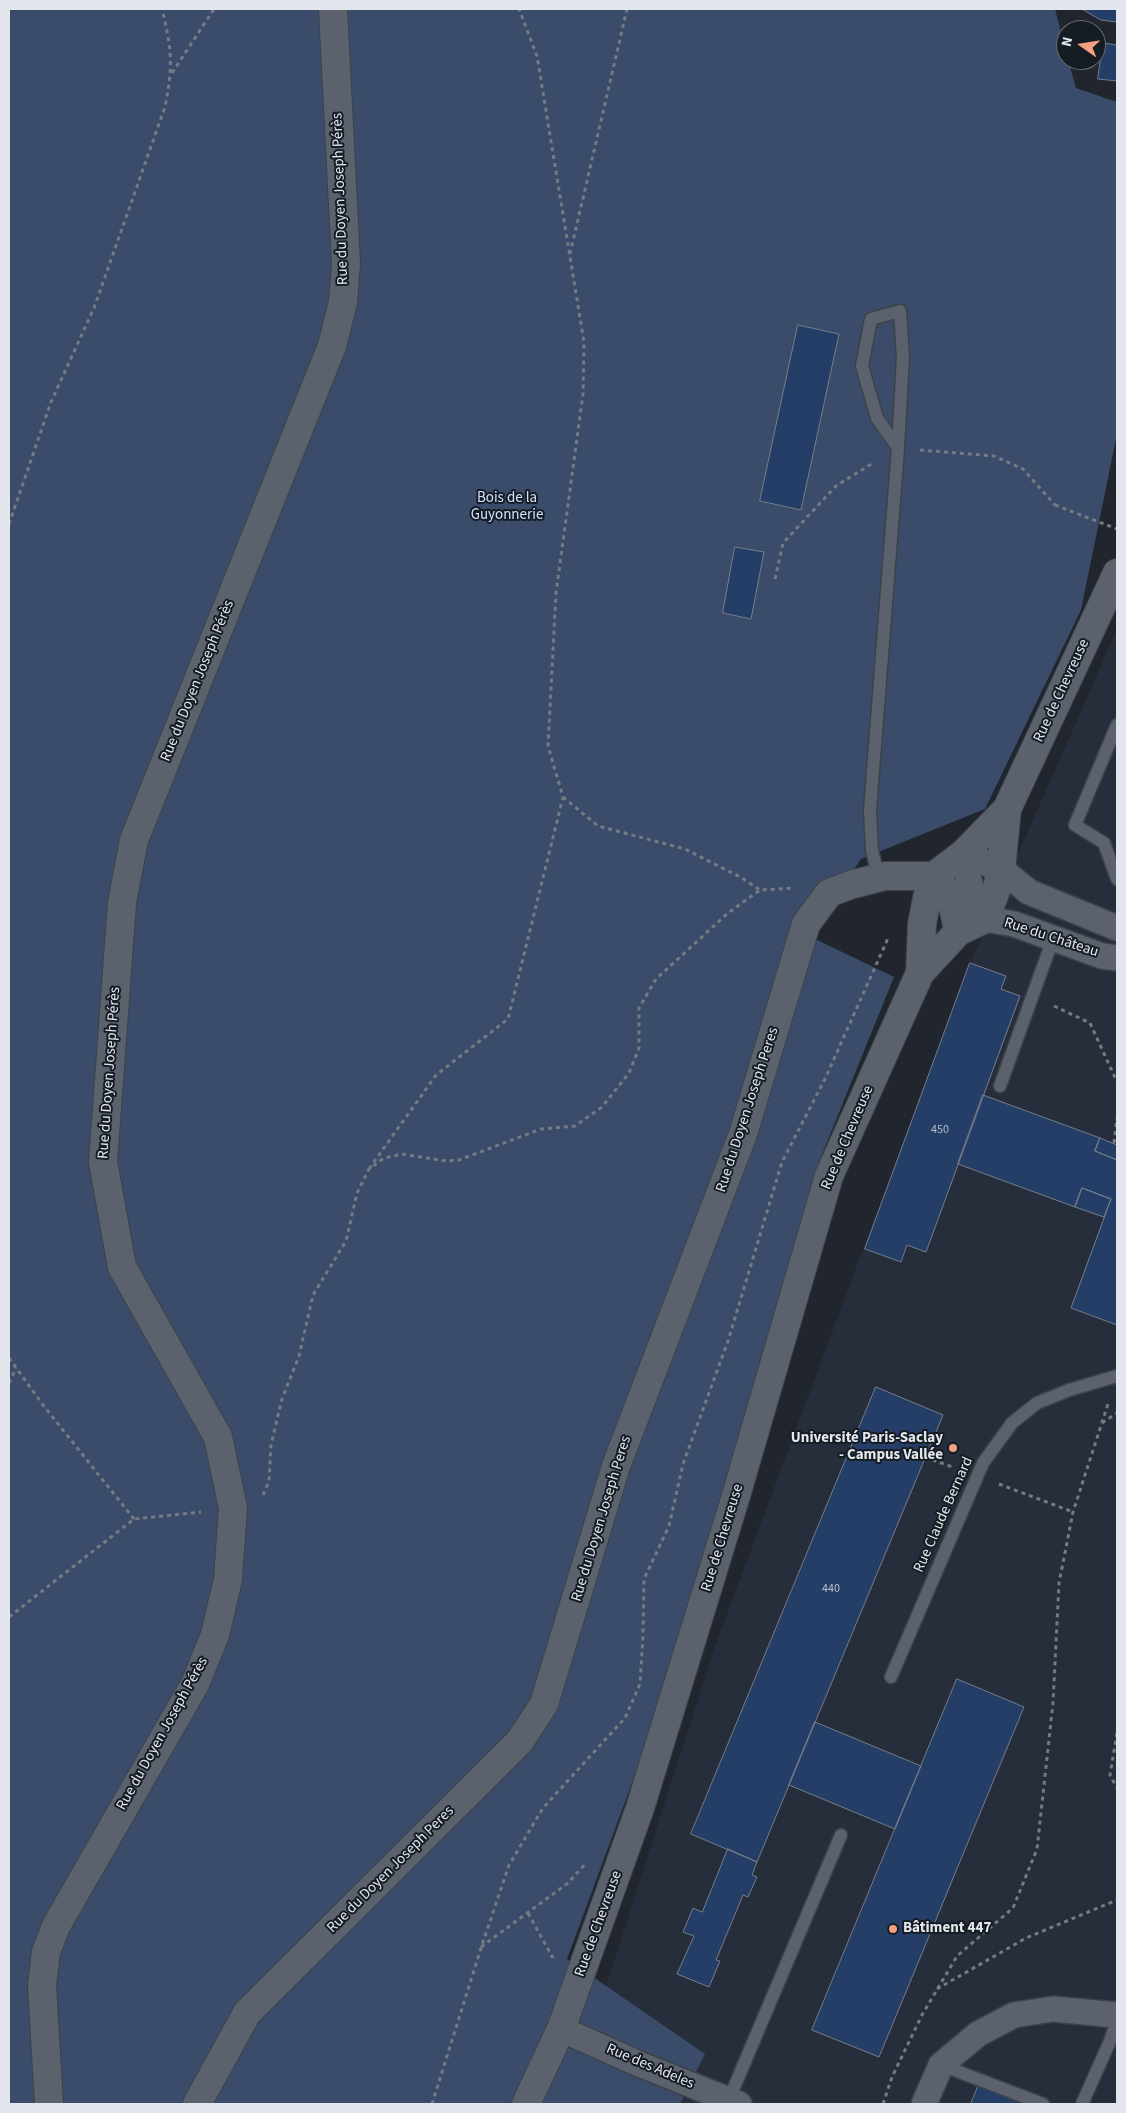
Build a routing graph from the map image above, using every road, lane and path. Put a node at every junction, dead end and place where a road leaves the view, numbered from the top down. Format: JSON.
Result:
{"nodes":[{"id":1,"x":162,"y":9,"type":"edge"},
{"id":2,"x":214,"y":9,"type":"edge"},
{"id":3,"x":333,"y":9,"type":"edge"},
{"id":4,"x":519,"y":9,"type":"edge"},
{"id":5,"x":628,"y":9,"type":"edge"},
{"id":6,"x":172,"y":74,"type":"junction"},
{"id":7,"x":570,"y":257,"type":"junction"},
{"id":8,"x":898,"y":448,"type":"junction"},
{"id":9,"x":1055,"y":505,"type":"dead end"},
{"id":10,"x":9,"y":524,"type":"edge"},
{"id":11,"x":1117,"y":529,"type":"edge"},
{"id":12,"x":1117,"y":573,"type":"edge"},
{"id":13,"x":1117,"y":725,"type":"edge"},
{"id":14,"x":563,"y":797,"type":"junction"},
{"id":15,"x":1007,"y":809,"type":"junction"},
{"id":16,"x":963,"y":854,"type":"junction"},
{"id":17,"x":1001,"y":868,"type":"junction"},
{"id":18,"x":934,"y":876,"type":"junction"},
{"id":19,"x":882,"y":877,"type":"junction"},
{"id":20,"x":1117,"y":879,"type":"edge"},
{"id":21,"x":800,"y":887,"type":"dead end"},
{"id":22,"x":760,"y":890,"type":"junction"},
{"id":23,"x":906,"y":898,"type":"junction"},
{"id":24,"x":985,"y":919,"type":"junction"},
{"id":25,"x":922,"y":924,"type":"junction"},
{"id":26,"x":1117,"y":928,"type":"edge"},
{"id":27,"x":958,"y":932,"type":"junction"},
{"id":28,"x":1052,"y":939,"type":"junction"},
{"id":29,"x":1117,"y":958,"type":"edge"},
{"id":30,"x":920,"y":974,"type":"junction"},
{"id":31,"x":1033,"y":996,"type":"junction"},
{"id":32,"x":1117,"y":1082,"type":"edge"},
{"id":33,"x":1000,"y":1086,"type":"dead end"},
{"id":34,"x":1117,"y":1118,"type":"edge"},
{"id":35,"x":1114,"y":1143,"type":"dead end"},
{"id":36,"x":369,"y":1168,"type":"junction"},
{"id":37,"x":9,"y":1358,"type":"edge"},
{"id":38,"x":16,"y":1368,"type":"junction"},
{"id":39,"x":1117,"y":1376,"type":"edge"},
{"id":40,"x":9,"y":1383,"type":"edge"},
{"id":41,"x":1117,"y":1413,"type":"edge"},
{"id":42,"x":1101,"y":1424,"type":"junction"},
{"id":43,"x":1006,"y":1486,"type":"dead end"},
{"id":44,"x":262,"y":1498,"type":"dead end"},
{"id":45,"x":206,"y":1511,"type":"dead end"},
{"id":46,"x":1073,"y":1512,"type":"junction"},
{"id":47,"x":134,"y":1519,"type":"junction"},
{"id":48,"x":9,"y":1617,"type":"edge"},
{"id":49,"x":891,"y":1677,"type":"dead end"},
{"id":50,"x":1117,"y":1733,"type":"edge"},
{"id":51,"x":1117,"y":1788,"type":"edge"},
{"id":52,"x":841,"y":1835,"type":"dead end"},
{"id":53,"x":592,"y":1856,"type":"dead end"},
{"id":54,"x":1117,"y":1900,"type":"edge"},
{"id":55,"x":528,"y":1912,"type":"junction"},
{"id":56,"x":481,"y":1948,"type":"junction"},
{"id":57,"x":936,"y":1990,"type":"junction"},
{"id":58,"x":573,"y":1996,"type":"junction"},
{"id":59,"x":1117,"y":2015,"type":"edge"},
{"id":60,"x":1117,"y":2021,"type":"edge"},
{"id":61,"x":561,"y":2029,"type":"junction"},
{"id":62,"x":942,"y":2065,"type":"junction"},
{"id":63,"x":732,"y":2103,"type":"edge"},
{"id":64,"x":49,"y":2104,"type":"edge"},
{"id":65,"x":197,"y":2104,"type":"edge"},
{"id":66,"x":432,"y":2104,"type":"edge"},
{"id":67,"x":526,"y":2104,"type":"edge"},
{"id":68,"x":883,"y":2104,"type":"edge"},
{"id":69,"x":924,"y":2104,"type":"edge"},
{"id":70,"x":1043,"y":2104,"type":"edge"},
{"id":71,"x":1082,"y":2104,"type":"edge"}],
"edges":[{"from":1,"to":6,"type":"path"},
{"from":2,"to":6,"type":"path"},
{"from":3,"to":64,"type":"street","name":"Rue du Doyen Joseph Pérès"},
{"from":4,"to":7,"type":"path"},
{"from":5,"to":7,"type":"path"},
{"from":6,"to":10,"type":"path"},
{"from":7,"to":14,"type":"path"},
{"from":8,"to":8,"type":"lane"},
{"from":8,"to":19,"type":"lane"},
{"from":9,"to":11,"type":"path"},
{"from":12,"to":15,"type":"street","name":"Rue de Chevreuse"},
{"from":13,"to":20,"type":"lane"},
{"from":14,"to":22,"type":"path"},
{"from":14,"to":36,"type":"path"},
{"from":15,"to":16,"type":"street"},
{"from":15,"to":17,"type":"street"},
{"from":16,"to":17,"type":"street","name":"Rue du Château"},
{"from":16,"to":18,"type":"street"},
{"from":16,"to":24,"type":"street"},
{"from":17,"to":24,"type":"street"},
{"from":17,"to":26,"type":"street","name":"Rue du Château"},
{"from":18,"to":19,"type":"street","name":"Rue du Doyen Joseph Peres"},
{"from":18,"to":25,"type":"street"},
{"from":18,"to":27,"type":"street"},
{"from":19,"to":23,"type":"street"},
{"from":19,"to":65,"type":"street","name":"Rue du Doyen Joseph Peres"},
{"from":21,"to":22,"type":"path"},
{"from":22,"to":36,"type":"path"},
{"from":23,"to":25,"type":"street"},
{"from":23,"to":56,"type":"path"},
{"from":24,"to":27,"type":"street"},
{"from":24,"to":28,"type":"street","name":"Rue du Château"},
{"from":25,"to":27,"type":"street"},
{"from":25,"to":30,"type":"street"},
{"from":27,"to":30,"type":"street"},
{"from":28,"to":29,"type":"street","name":"Rue du Château"},
{"from":28,"to":31,"type":"lane"},
{"from":30,"to":58,"type":"street","name":"Rue de Chevreuse"},
{"from":31,"to":32,"type":"path"},
{"from":31,"to":33,"type":"lane"},
{"from":34,"to":35,"type":"path"},
{"from":36,"to":44,"type":"path"},
{"from":37,"to":38,"type":"path"},
{"from":38,"to":40,"type":"path"},
{"from":38,"to":47,"type":"path"},
{"from":39,"to":42,"type":"path"},
{"from":39,"to":49,"type":"lane","name":"Rue Claude Bernard"},
{"from":41,"to":42,"type":"path"},
{"from":42,"to":46,"type":"path"},
{"from":43,"to":46,"type":"path"},
{"from":45,"to":47,"type":"path"},
{"from":46,"to":57,"type":"path"},
{"from":47,"to":48,"type":"path"},
{"from":50,"to":51,"type":"path"},
{"from":52,"to":63,"type":"lane"},
{"from":53,"to":55,"type":"path"},
{"from":54,"to":57,"type":"path"},
{"from":55,"to":56,"type":"path"},
{"from":55,"to":58,"type":"path"},
{"from":56,"to":66,"type":"path"},
{"from":57,"to":68,"type":"path"},
{"from":58,"to":61,"type":"street","name":"Rue de Chevreuse"},
{"from":59,"to":62,"type":"street"},
{"from":60,"to":71,"type":"lane"},
{"from":61,"to":63,"type":"street","name":"Rue des Adeles"},
{"from":61,"to":67,"type":"street","name":"Rue de Chevreuse"},
{"from":62,"to":69,"type":"street"},
{"from":62,"to":70,"type":"lane"}]}
